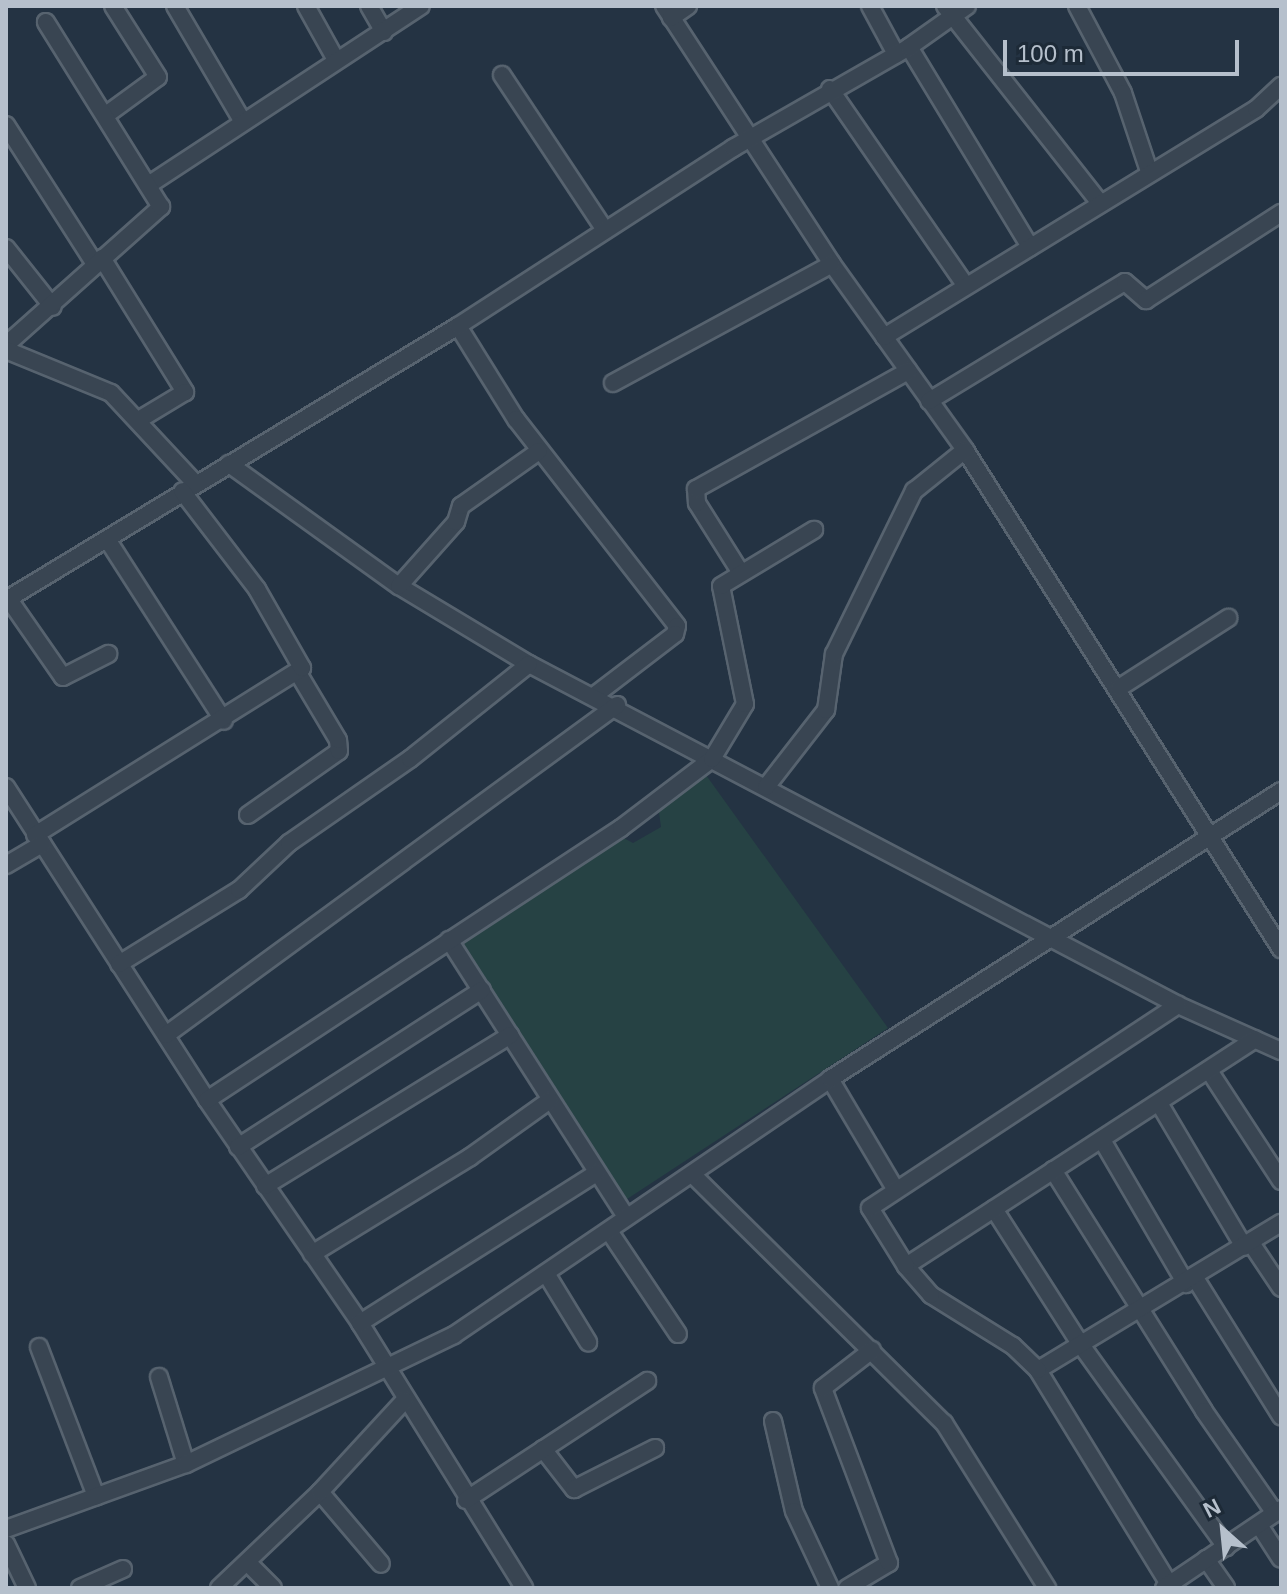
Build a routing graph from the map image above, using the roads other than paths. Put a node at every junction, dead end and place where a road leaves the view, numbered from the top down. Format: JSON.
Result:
{"nodes":[{"id":1,"x":113,"y":6,"type":"edge"},
{"id":2,"x":175,"y":6,"type":"edge"},
{"id":3,"x":306,"y":6,"type":"edge"},
{"id":4,"x":369,"y":6,"type":"edge"},
{"id":5,"x":421,"y":6,"type":"edge"},
{"id":6,"x":688,"y":6,"type":"edge"},
{"id":7,"x":870,"y":6,"type":"edge"},
{"id":8,"x":967,"y":6,"type":"edge"},
{"id":9,"x":1077,"y":6,"type":"edge"},
{"id":10,"x":667,"y":12,"type":"edge"},
{"id":11,"x":949,"y":12,"type":"edge"},
{"id":12,"x":46,"y":22,"type":"dead end"},
{"id":13,"x":384,"y":32,"type":"junction"},
{"id":14,"x":902,"y":51,"type":"junction"},
{"id":15,"x":336,"y":60,"type":"junction"},
{"id":16,"x":502,"y":75,"type":"dead end"},
{"id":17,"x":1281,"y":86,"type":"edge"},
{"id":18,"x":830,"y":89,"type":"junction"},
{"id":19,"x":106,"y":115,"type":"junction"},
{"id":20,"x":243,"y":122,"type":"junction"},
{"id":21,"x":6,"y":125,"type":"edge"},
{"id":22,"x":750,"y":137,"type":"junction"},
{"id":23,"x":1149,"y":171,"type":"junction"},
{"id":24,"x":150,"y":184,"type":"junction"},
{"id":25,"x":1099,"y":202,"type":"junction"},
{"id":26,"x":1281,"y":213,"type":"edge"},
{"id":27,"x":605,"y":230,"type":"junction"},
{"id":28,"x":1030,"y":247,"type":"junction"},
{"id":29,"x":6,"y":248,"type":"edge"},
{"id":30,"x":99,"y":261,"type":"junction"},
{"id":31,"x":832,"y":264,"type":"junction"},
{"id":32,"x":965,"y":285,"type":"junction"},
{"id":33,"x":53,"y":307,"type":"junction"},
{"id":34,"x":458,"y":326,"type":"junction"},
{"id":35,"x":884,"y":337,"type":"junction"},
{"id":36,"x":6,"y":347,"type":"edge"},
{"id":37,"x":908,"y":371,"type":"junction"},
{"id":38,"x":613,"y":383,"type":"dead end"},
{"id":39,"x":929,"y":401,"type":"junction"},
{"id":40,"x":140,"y":419,"type":"junction"},
{"id":41,"x":965,"y":450,"type":"junction"},
{"id":42,"x":539,"y":451,"type":"junction"},
{"id":43,"x":229,"y":464,"type":"junction"},
{"id":44,"x":189,"y":487,"type":"junction"},
{"id":45,"x":814,"y":530,"type":"dead end"},
{"id":46,"x":107,"y":539,"type":"junction"},
{"id":47,"x":741,"y":573,"type":"junction"},
{"id":48,"x":399,"y":586,"type":"junction"},
{"id":49,"x":7,"y":599,"type":"edge"},
{"id":50,"x":1228,"y":618,"type":"dead end"},
{"id":51,"x":108,"y":654,"type":"dead end"},
{"id":52,"x":529,"y":664,"type":"junction"},
{"id":53,"x":298,"y":673,"type":"junction"},
{"id":54,"x":1119,"y":688,"type":"junction"},
{"id":55,"x":594,"y":696,"type":"junction"},
{"id":56,"x":617,"y":705,"type":"junction"},
{"id":57,"x":224,"y":721,"type":"junction"},
{"id":58,"x":712,"y":759,"type":"junction"},
{"id":59,"x":6,"y":787,"type":"edge"},
{"id":60,"x":766,"y":787,"type":"junction"},
{"id":61,"x":1281,"y":791,"type":"edge"},
{"id":62,"x":248,"y":815,"type":"dead end"},
{"id":63,"x":1210,"y":837,"type":"junction"},
{"id":64,"x":38,"y":839,"type":"junction"},
{"id":65,"x":6,"y":865,"type":"edge"},
{"id":66,"x":1055,"y":938,"type":"junction"},
{"id":67,"x":449,"y":940,"type":"junction"},
{"id":68,"x":1281,"y":949,"type":"edge"},
{"id":69,"x":119,"y":964,"type":"junction"},
{"id":70,"x":482,"y":990,"type":"junction"},
{"id":71,"x":1178,"y":1005,"type":"junction"},
{"id":72,"x":166,"y":1035,"type":"junction"},
{"id":73,"x":510,"y":1035,"type":"junction"},
{"id":74,"x":1255,"y":1039,"type":"junction"},
{"id":75,"x":1281,"y":1051,"type":"edge"},
{"id":76,"x":1210,"y":1072,"type":"junction"},
{"id":77,"x":830,"y":1079,"type":"junction"},
{"id":78,"x":207,"y":1100,"type":"junction"},
{"id":79,"x":550,"y":1100,"type":"junction"},
{"id":80,"x":1159,"y":1103,"type":"junction"},
{"id":81,"x":1102,"y":1140,"type":"junction"},
{"id":82,"x":238,"y":1147,"type":"junction"},
{"id":83,"x":1053,"y":1170,"type":"junction"},
{"id":84,"x":596,"y":1173,"type":"junction"},
{"id":85,"x":693,"y":1175,"type":"junction"},
{"id":86,"x":1281,"y":1181,"type":"edge"},
{"id":87,"x":265,"y":1186,"type":"junction"},
{"id":88,"x":896,"y":1190,"type":"junction"},
{"id":89,"x":994,"y":1209,"type":"junction"},
{"id":90,"x":626,"y":1217,"type":"junction"},
{"id":91,"x":1281,"y":1223,"type":"edge"},
{"id":92,"x":609,"y":1231,"type":"junction"},
{"id":93,"x":1248,"y":1245,"type":"junction"},
{"id":94,"x":312,"y":1254,"type":"junction"},
{"id":95,"x":906,"y":1266,"type":"junction"},
{"id":96,"x":547,"y":1275,"type":"junction"},
{"id":97,"x":1190,"y":1281,"type":"junction"},
{"id":98,"x":1281,"y":1288,"type":"edge"},
{"id":99,"x":1140,"y":1311,"type":"junction"},
{"id":100,"x":360,"y":1323,"type":"junction"},
{"id":101,"x":678,"y":1334,"type":"dead end"},
{"id":102,"x":588,"y":1342,"type":"dead end"},
{"id":103,"x":1081,"y":1345,"type":"junction"},
{"id":104,"x":39,"y":1347,"type":"dead end"},
{"id":105,"x":872,"y":1350,"type":"junction"},
{"id":106,"x":386,"y":1370,"type":"junction"},
{"id":107,"x":1038,"y":1370,"type":"junction"},
{"id":108,"x":159,"y":1377,"type":"dead end"},
{"id":109,"x":647,"y":1381,"type":"dead end"},
{"id":110,"x":405,"y":1400,"type":"junction"},
{"id":111,"x":1281,"y":1416,"type":"edge"},
{"id":112,"x":773,"y":1421,"type":"dead end"},
{"id":113,"x":655,"y":1448,"type":"dead end"},
{"id":114,"x":543,"y":1449,"type":"junction"},
{"id":115,"x":186,"y":1464,"type":"junction"},
{"id":116,"x":320,"y":1492,"type":"junction"},
{"id":117,"x":96,"y":1496,"type":"junction"},
{"id":118,"x":466,"y":1500,"type":"junction"},
{"id":119,"x":1278,"y":1511,"type":"edge"},
{"id":120,"x":1259,"y":1525,"type":"junction"},
{"id":121,"x":6,"y":1529,"type":"edge"},
{"id":122,"x":6,"y":1544,"type":"edge"},
{"id":123,"x":1226,"y":1547,"type":"junction"},
{"id":124,"x":1206,"y":1559,"type":"junction"},
{"id":125,"x":1281,"y":1559,"type":"edge"},
{"id":126,"x":248,"y":1563,"type":"junction"},
{"id":127,"x":381,"y":1564,"type":"dead end"},
{"id":128,"x":123,"y":1569,"type":"dead end"},
{"id":129,"x":1167,"y":1586,"type":"edge"},
{"id":130,"x":27,"y":1588,"type":"edge"},
{"id":131,"x":80,"y":1588,"type":"edge"},
{"id":132,"x":219,"y":1588,"type":"edge"},
{"id":133,"x":273,"y":1588,"type":"edge"},
{"id":134,"x":524,"y":1588,"type":"edge"},
{"id":135,"x":830,"y":1588,"type":"edge"},
{"id":136,"x":847,"y":1588,"type":"edge"},
{"id":137,"x":1047,"y":1588,"type":"edge"},
{"id":138,"x":1226,"y":1588,"type":"edge"}],
"edges":[{"from":1,"to":19,"type":"street"},
{"from":2,"to":20,"type":"street"},
{"from":3,"to":15,"type":"street"},
{"from":4,"to":13,"type":"street"},
{"from":5,"to":13,"type":"street"},
{"from":6,"to":10,"type":"street"},
{"from":7,"to":14,"type":"street"},
{"from":8,"to":11,"type":"street"},
{"from":9,"to":23,"type":"street"},
{"from":10,"to":22,"type":"street"},
{"from":11,"to":14,"type":"street"},
{"from":11,"to":25,"type":"street"},
{"from":12,"to":19,"type":"street"},
{"from":13,"to":15,"type":"street"},
{"from":14,"to":18,"type":"street"},
{"from":14,"to":28,"type":"street"},
{"from":15,"to":20,"type":"street"},
{"from":16,"to":27,"type":"street"},
{"from":17,"to":23,"type":"street"},
{"from":18,"to":22,"type":"street"},
{"from":18,"to":32,"type":"street"},
{"from":19,"to":24,"type":"street"},
{"from":20,"to":24,"type":"street"},
{"from":21,"to":30,"type":"street"},
{"from":22,"to":27,"type":"street"},
{"from":22,"to":31,"type":"street"},
{"from":23,"to":25,"type":"street"},
{"from":24,"to":30,"type":"street"},
{"from":25,"to":28,"type":"street"},
{"from":26,"to":39,"type":"street"},
{"from":27,"to":34,"type":"street"},
{"from":28,"to":32,"type":"street"},
{"from":29,"to":33,"type":"street"},
{"from":30,"to":33,"type":"street"},
{"from":30,"to":40,"type":"street"},
{"from":31,"to":35,"type":"street"},
{"from":31,"to":38,"type":"street"},
{"from":32,"to":35,"type":"street"},
{"from":33,"to":36,"type":"street"},
{"from":34,"to":42,"type":"street"},
{"from":34,"to":43,"type":"street"},
{"from":35,"to":37,"type":"street"},
{"from":36,"to":40,"type":"street"},
{"from":37,"to":39,"type":"street"},
{"from":37,"to":47,"type":"street"},
{"from":39,"to":41,"type":"street"},
{"from":40,"to":44,"type":"street"},
{"from":41,"to":54,"type":"street"},
{"from":41,"to":60,"type":"street"},
{"from":42,"to":48,"type":"street"},
{"from":42,"to":55,"type":"street"},
{"from":43,"to":44,"type":"street"},
{"from":43,"to":48,"type":"street"},
{"from":44,"to":46,"type":"street"},
{"from":44,"to":53,"type":"street"},
{"from":45,"to":47,"type":"street"},
{"from":46,"to":49,"type":"street"},
{"from":46,"to":57,"type":"street"},
{"from":47,"to":58,"type":"street"},
{"from":48,"to":52,"type":"street"},
{"from":49,"to":51,"type":"street"},
{"from":50,"to":54,"type":"street"},
{"from":52,"to":55,"type":"street"},
{"from":52,"to":69,"type":"street"},
{"from":53,"to":57,"type":"street"},
{"from":53,"to":62,"type":"street"},
{"from":54,"to":63,"type":"street"},
{"from":55,"to":56,"type":"street"},
{"from":56,"to":58,"type":"street"},
{"from":56,"to":72,"type":"street"},
{"from":57,"to":64,"type":"street"},
{"from":58,"to":60,"type":"street"},
{"from":58,"to":67,"type":"street"},
{"from":59,"to":64,"type":"street"},
{"from":60,"to":66,"type":"street"},
{"from":61,"to":63,"type":"street"},
{"from":63,"to":66,"type":"street"},
{"from":63,"to":68,"type":"street"},
{"from":64,"to":65,"type":"street"},
{"from":64,"to":69,"type":"street"},
{"from":66,"to":71,"type":"street"},
{"from":66,"to":77,"type":"street"},
{"from":67,"to":70,"type":"street"},
{"from":67,"to":78,"type":"street"},
{"from":69,"to":72,"type":"street"},
{"from":70,"to":73,"type":"street"},
{"from":70,"to":82,"type":"street"},
{"from":71,"to":74,"type":"street"},
{"from":71,"to":88,"type":"street"},
{"from":72,"to":78,"type":"street"},
{"from":73,"to":79,"type":"street"},
{"from":73,"to":87,"type":"street"},
{"from":74,"to":75,"type":"street"},
{"from":74,"to":76,"type":"street"},
{"from":76,"to":80,"type":"street"},
{"from":76,"to":86,"type":"street"},
{"from":77,"to":85,"type":"street"},
{"from":77,"to":88,"type":"street"},
{"from":78,"to":82,"type":"street"},
{"from":79,"to":84,"type":"street"},
{"from":79,"to":94,"type":"street"},
{"from":80,"to":81,"type":"street"},
{"from":80,"to":93,"type":"street"},
{"from":81,"to":83,"type":"street"},
{"from":81,"to":97,"type":"street"},
{"from":82,"to":87,"type":"street"},
{"from":83,"to":89,"type":"street"},
{"from":83,"to":99,"type":"street"},
{"from":84,"to":90,"type":"street"},
{"from":84,"to":100,"type":"street"},
{"from":85,"to":90,"type":"street"},
{"from":85,"to":105,"type":"street"},
{"from":87,"to":94,"type":"street"},
{"from":88,"to":95,"type":"street"},
{"from":89,"to":95,"type":"street"},
{"from":89,"to":103,"type":"street"},
{"from":90,"to":92,"type":"street"},
{"from":91,"to":93,"type":"street"},
{"from":92,"to":96,"type":"street"},
{"from":92,"to":101,"type":"street"},
{"from":93,"to":97,"type":"street"},
{"from":93,"to":98,"type":"street"},
{"from":94,"to":100,"type":"street"},
{"from":95,"to":107,"type":"street"},
{"from":96,"to":102,"type":"street"},
{"from":96,"to":106,"type":"street"},
{"from":97,"to":99,"type":"street"},
{"from":97,"to":111,"type":"street"},
{"from":99,"to":103,"type":"street"},
{"from":99,"to":119,"type":"street"},
{"from":100,"to":106,"type":"street"},
{"from":103,"to":107,"type":"street"},
{"from":103,"to":123,"type":"street"},
{"from":104,"to":117,"type":"street"},
{"from":105,"to":136,"type":"street"},
{"from":105,"to":137,"type":"street"},
{"from":106,"to":110,"type":"street"},
{"from":106,"to":115,"type":"street"},
{"from":107,"to":129,"type":"street"},
{"from":108,"to":115,"type":"street"},
{"from":109,"to":114,"type":"street"},
{"from":110,"to":116,"type":"street"},
{"from":110,"to":118,"type":"street"},
{"from":112,"to":135,"type":"street"},
{"from":113,"to":114,"type":"street"},
{"from":114,"to":118,"type":"street"},
{"from":115,"to":117,"type":"street"},
{"from":116,"to":126,"type":"street"},
{"from":116,"to":127,"type":"street"},
{"from":117,"to":121,"type":"street"},
{"from":118,"to":134,"type":"street"},
{"from":119,"to":120,"type":"street"},
{"from":120,"to":123,"type":"street"},
{"from":120,"to":125,"type":"street"},
{"from":122,"to":130,"type":"street"},
{"from":123,"to":124,"type":"street"},
{"from":124,"to":129,"type":"street"},
{"from":124,"to":138,"type":"street"},
{"from":126,"to":132,"type":"street"},
{"from":126,"to":133,"type":"street"},
{"from":128,"to":131,"type":"street"}]}
